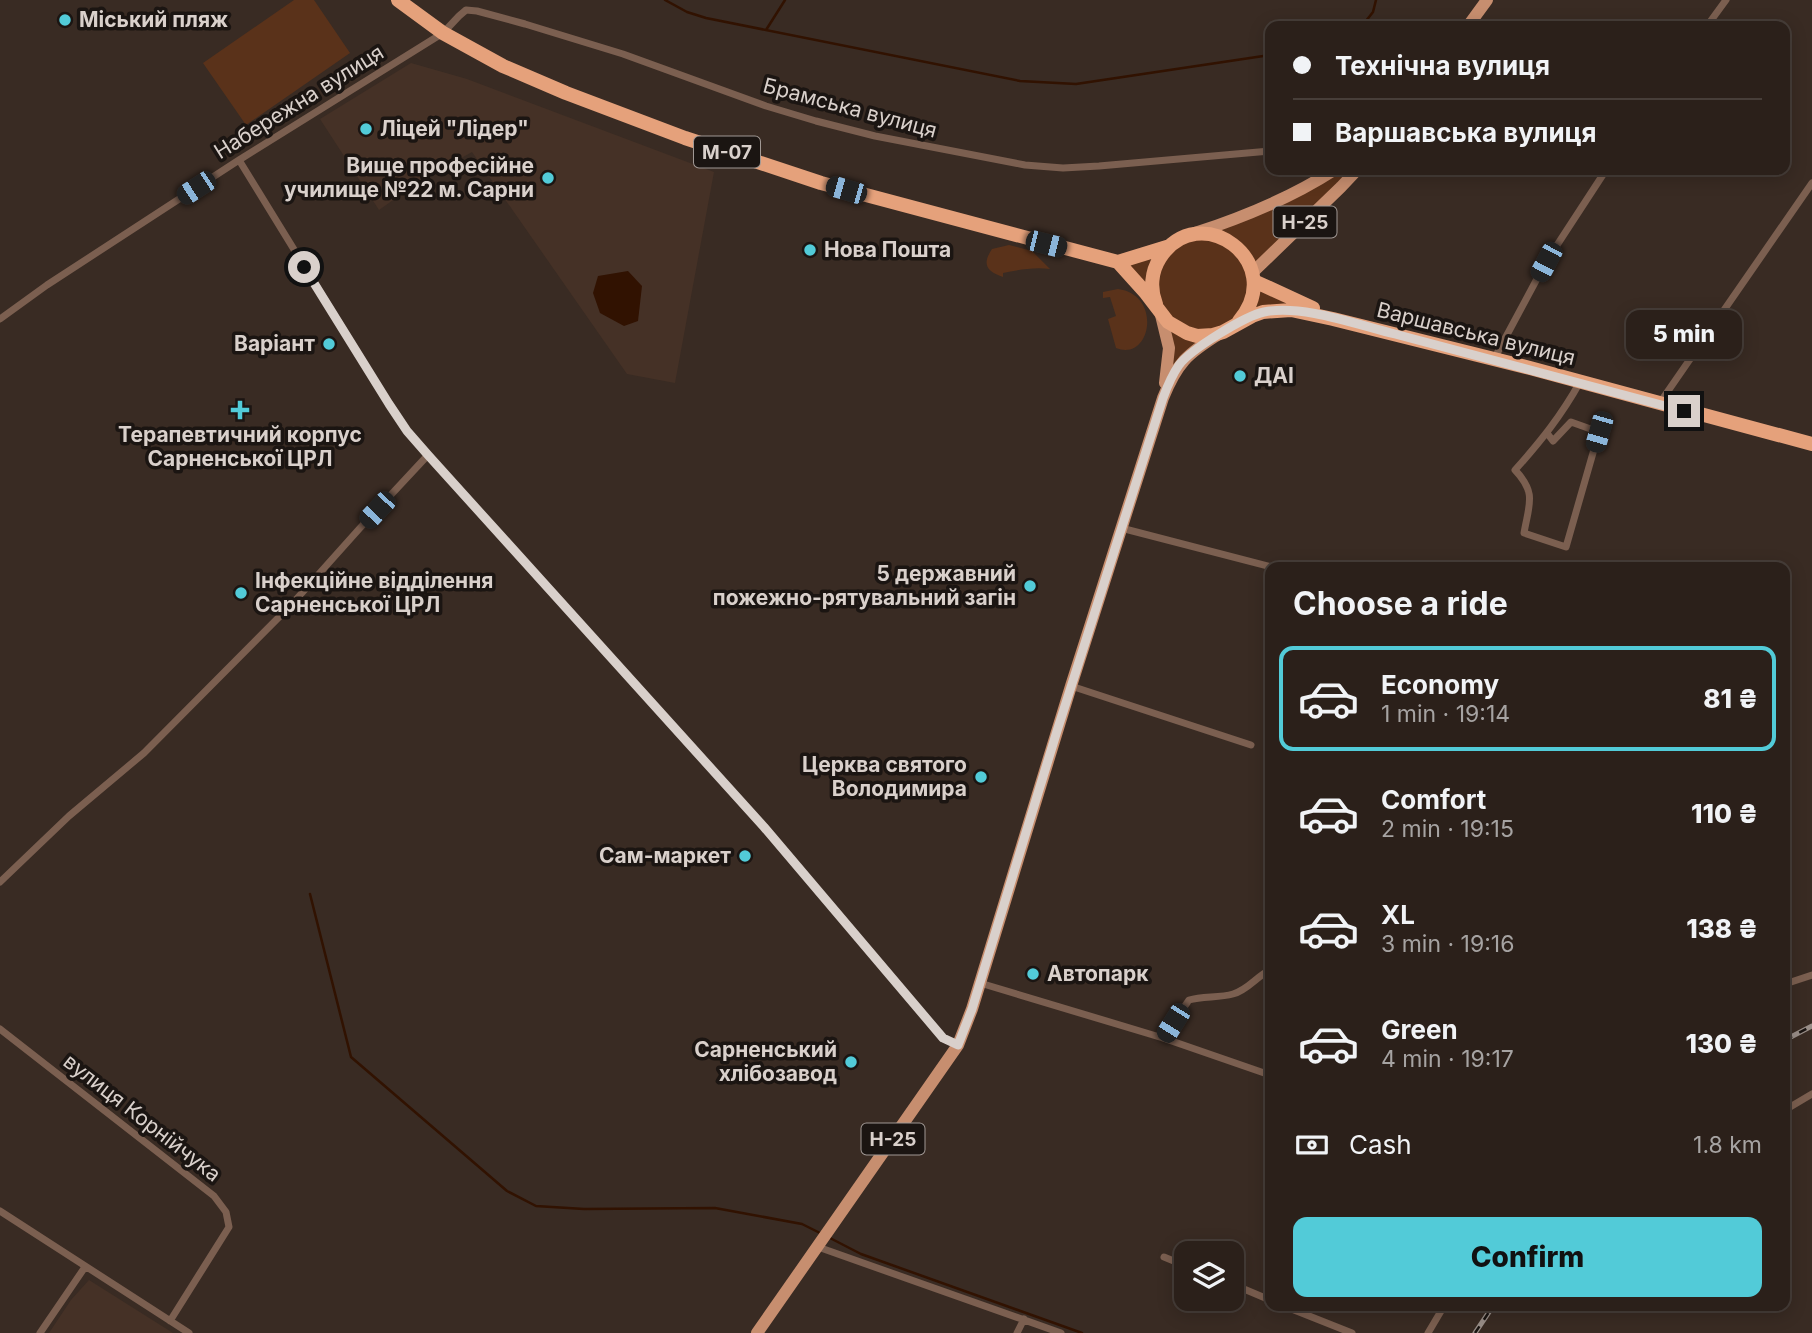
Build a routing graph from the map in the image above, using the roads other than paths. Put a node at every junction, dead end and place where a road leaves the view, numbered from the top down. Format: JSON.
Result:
{"nodes":[{"id":1,"x":398,"y":0,"type":"edge"},
{"id":2,"x":1487,"y":0,"type":"edge"},
{"id":3,"x":1726,"y":0,"type":"edge"},
{"id":4,"x":1472,"y":21,"type":"edge"},
{"id":5,"x":1711,"y":21,"type":"edge"},
{"id":6,"x":443,"y":33,"type":"junction"},
{"id":7,"x":1265,"y":151,"type":"edge"},
{"id":8,"x":239,"y":160,"type":"junction"},
{"id":9,"x":1326,"y":175,"type":"edge"},
{"id":10,"x":1352,"y":175,"type":"edge"},
{"id":11,"x":1603,"y":175,"type":"edge"},
{"id":12,"x":1812,"y":183,"type":"edge"},
{"id":13,"x":1188,"y":236,"type":"junction"},
{"id":14,"x":1170,"y":245,"type":"junction"},
{"id":15,"x":1118,"y":262,"type":"junction"},
{"id":16,"x":1253,"y":277,"type":"junction"},
{"id":17,"x":1159,"y":310,"type":"junction"},
{"id":18,"x":0,"y":319,"type":"edge"},
{"id":19,"x":1333,"y":319,"type":"junction"},
{"id":20,"x":1238,"y":322,"type":"junction"},
{"id":21,"x":1223,"y":332,"type":"junction"},
{"id":22,"x":1494,"y":359,"type":"junction"},
{"id":23,"x":1580,"y":382,"type":"junction"},
{"id":24,"x":1163,"y":398,"type":"junction"},
{"id":25,"x":1659,"y":404,"type":"junction"},
{"id":26,"x":1547,"y":433,"type":"junction"},
{"id":27,"x":1812,"y":444,"type":"edge"},
{"id":28,"x":428,"y":455,"type":"junction"},
{"id":29,"x":1121,"y":528,"type":"junction"},
{"id":30,"x":1265,"y":565,"type":"edge"},
{"id":31,"x":1071,"y":686,"type":"junction"},
{"id":32,"x":1251,"y":745,"type":"dead end"},
{"id":33,"x":0,"y":882,"type":"edge"},
{"id":34,"x":1265,"y":972,"type":"edge"},
{"id":35,"x":1812,"y":975,"type":"edge"},
{"id":36,"x":1790,"y":982,"type":"edge"},
{"id":37,"x":980,"y":983,"type":"junction"},
{"id":38,"x":0,"y":1029,"type":"edge"},
{"id":39,"x":1163,"y":1038,"type":"junction"},
{"id":40,"x":958,"y":1045,"type":"junction"},
{"id":41,"x":1265,"y":1073,"type":"edge"},
{"id":42,"x":1812,"y":1094,"type":"edge"},
{"id":43,"x":1790,"y":1107,"type":"edge"},
{"id":44,"x":0,"y":1211,"type":"edge"},
{"id":45,"x":823,"y":1240,"type":"junction"},
{"id":46,"x":1164,"y":1257,"type":"dead end"},
{"id":47,"x":1174,"y":1261,"type":"edge"},
{"id":48,"x":85,"y":1267,"type":"junction"},
{"id":49,"x":1244,"y":1289,"type":"edge"},
{"id":50,"x":1265,"y":1298,"type":"edge"},
{"id":51,"x":1297,"y":1311,"type":"edge"},
{"id":52,"x":1441,"y":1311,"type":"edge"},
{"id":53,"x":1024,"y":1319,"type":"junction"},
{"id":54,"x":170,"y":1321,"type":"junction"},
{"id":55,"x":40,"y":1333,"type":"edge"},
{"id":56,"x":189,"y":1333,"type":"edge"},
{"id":57,"x":757,"y":1333,"type":"edge"},
{"id":58,"x":1017,"y":1333,"type":"edge"},
{"id":59,"x":1061,"y":1333,"type":"edge"},
{"id":60,"x":1352,"y":1333,"type":"edge"},
{"id":61,"x":1429,"y":1333,"type":"edge"}],
"edges":[{"from":1,"to":6,"type":"highway","number":"М-07"},
{"from":2,"to":4,"type":"main road"},
{"from":3,"to":5,"type":"street"},
{"from":6,"to":7,"type":"street","name":"Брамська вулиця"},
{"from":6,"to":8,"type":"street","name":"Набережна вулиця"},
{"from":6,"to":15,"type":"highway","number":"М-07"},
{"from":8,"to":18,"type":"street","name":"Набережна вулиця"},
{"from":8,"to":28,"type":"street"},
{"from":9,"to":13,"type":"main road","number":"Н-25"},
{"from":10,"to":16,"type":"main road","number":"Н-25"},
{"from":11,"to":22,"type":"street"},
{"from":12,"to":25,"type":"street"},
{"from":13,"to":14,"type":"highway"},
{"from":13,"to":16,"type":"highway"},
{"from":14,"to":15,"type":"highway"},
{"from":14,"to":17,"type":"highway","number":"Н-25"},
{"from":15,"to":17,"type":"highway"},
{"from":16,"to":19,"type":"highway"},
{"from":16,"to":20,"type":"highway"},
{"from":17,"to":21,"type":"highway"},
{"from":17,"to":24,"type":"main road","number":"Н-25"},
{"from":19,"to":20,"type":"highway"},
{"from":19,"to":22,"type":"highway","name":"Варшавська вулиця"},
{"from":20,"to":21,"type":"highway"},
{"from":21,"to":24,"type":"main road","number":"Н-25"},
{"from":22,"to":23,"type":"highway","name":"Варшавська вулиця"},
{"from":23,"to":25,"type":"highway","name":"Варшавська вулиця"},
{"from":23,"to":26,"type":"street"},
{"from":24,"to":29,"type":"main road","number":"Н-25"},
{"from":25,"to":27,"type":"highway","name":"Варшавська вулиця"},
{"from":26,"to":26,"type":"street"},
{"from":28,"to":33,"type":"street"},
{"from":28,"to":40,"type":"street"},
{"from":29,"to":30,"type":"street"},
{"from":29,"to":31,"type":"main road","number":"Н-25"},
{"from":31,"to":32,"type":"street"},
{"from":31,"to":37,"type":"main road","number":"Н-25"},
{"from":34,"to":39,"type":"street"},
{"from":35,"to":36,"type":"street"},
{"from":37,"to":39,"type":"street"},
{"from":37,"to":40,"type":"main road","number":"Н-25"},
{"from":38,"to":54,"type":"street","name":"вулиця Корнійчука"},
{"from":39,"to":41,"type":"street"},
{"from":40,"to":45,"type":"main road","number":"Н-25"},
{"from":42,"to":43,"type":"street"},
{"from":44,"to":48,"type":"street"},
{"from":45,"to":53,"type":"street"},
{"from":45,"to":57,"type":"main road","number":"Н-25"},
{"from":46,"to":47,"type":"street"},
{"from":48,"to":54,"type":"street"},
{"from":48,"to":55,"type":"street"},
{"from":49,"to":50,"type":"street"},
{"from":51,"to":60,"type":"street"},
{"from":52,"to":61,"type":"street"},
{"from":53,"to":58,"type":"street"},
{"from":53,"to":59,"type":"street"},
{"from":54,"to":56,"type":"street"}]}
